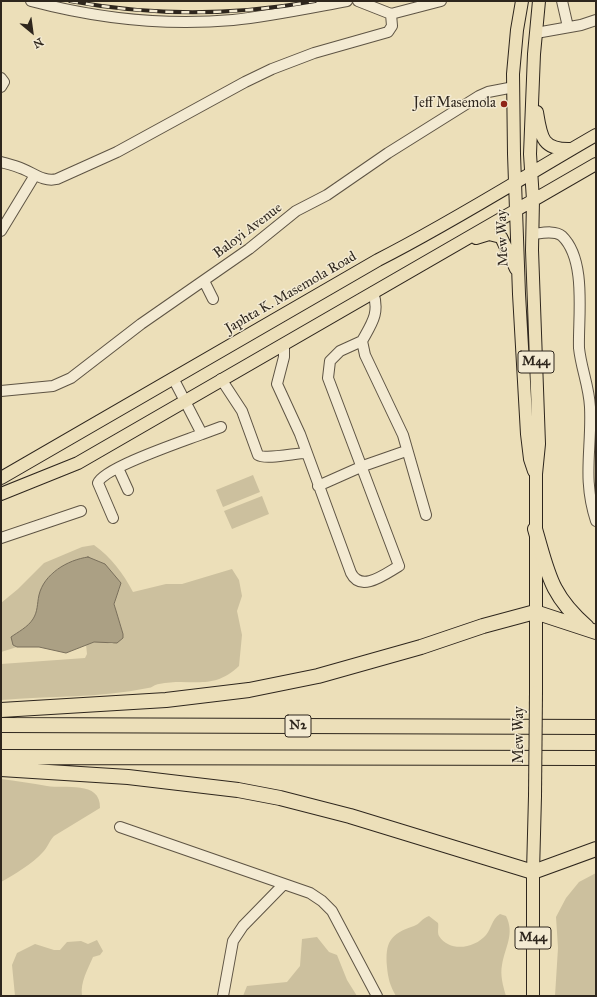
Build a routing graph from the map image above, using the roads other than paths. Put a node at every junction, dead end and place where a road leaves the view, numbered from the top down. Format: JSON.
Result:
{"nodes":[{"id":1,"x":31,"y":1,"type":"edge"},
{"id":2,"x":347,"y":1,"type":"edge"},
{"id":3,"x":358,"y":1,"type":"edge"},
{"id":4,"x":441,"y":1,"type":"edge"},
{"id":5,"x":522,"y":1,"type":"edge"},
{"id":6,"x":539,"y":1,"type":"edge"},
{"id":7,"x":562,"y":1,"type":"edge"},
{"id":8,"x":391,"y":14,"type":"junction"},
{"id":9,"x":596,"y":20,"type":"edge"},
{"id":10,"x":568,"y":27,"type":"junction"},
{"id":11,"x":536,"y":33,"type":"junction"},
{"id":12,"x":1,"y":78,"type":"edge"},
{"id":13,"x":532,"y":81,"type":"junction"},
{"id":14,"x":1,"y":87,"type":"edge"},
{"id":15,"x":514,"y":87,"type":"junction"},
{"id":16,"x":596,"y":135,"type":"edge"},
{"id":17,"x":571,"y":149,"type":"junction"},
{"id":18,"x":1,"y":162,"type":"edge"},
{"id":19,"x":596,"y":164,"type":"edge"},
{"id":20,"x":532,"y":173,"type":"junction"},
{"id":21,"x":35,"y":175,"type":"junction"},
{"id":22,"x":515,"y":182,"type":"junction"},
{"id":23,"x":533,"y":200,"type":"junction"},
{"id":24,"x":517,"y":210,"type":"junction"},
{"id":25,"x":1,"y":231,"type":"edge"},
{"id":26,"x":533,"y":234,"type":"junction"},
{"id":27,"x":459,"y":242,"type":"junction"},
{"id":28,"x":519,"y":276,"type":"junction"},
{"id":29,"x":204,"y":281,"type":"junction"},
{"id":30,"x":373,"y":292,"type":"junction"},
{"id":31,"x":214,"y":299,"type":"dead end"},
{"id":32,"x":362,"y":341,"type":"junction"},
{"id":33,"x":284,"y":344,"type":"junction"},
{"id":34,"x":173,"y":378,"type":"junction"},
{"id":35,"x":222,"y":379,"type":"junction"},
{"id":36,"x":1,"y":391,"type":"edge"},
{"id":37,"x":185,"y":401,"type":"junction"},
{"id":38,"x":221,"y":427,"type":"dead end"},
{"id":39,"x":592,"y":432,"type":"edge"},
{"id":40,"x":202,"y":434,"type":"junction"},
{"id":41,"x":406,"y":451,"type":"junction"},
{"id":42,"x":306,"y":452,"type":"junction"},
{"id":43,"x":363,"y":466,"type":"junction"},
{"id":44,"x":118,"y":468,"type":"junction"},
{"id":45,"x":536,"y":474,"type":"junction"},
{"id":46,"x":1,"y":478,"type":"edge"},
{"id":47,"x":318,"y":486,"type":"junction"},
{"id":48,"x":128,"y":490,"type":"dead end"},
{"id":49,"x":1,"y":494,"type":"edge"},
{"id":50,"x":81,"y":511,"type":"dead end"},
{"id":51,"x":426,"y":515,"type":"dead end"},
{"id":52,"x":113,"y":518,"type":"dead end"},
{"id":53,"x":596,"y":521,"type":"edge"},
{"id":54,"x":535,"y":529,"type":"junction"},
{"id":55,"x":1,"y":538,"type":"edge"},
{"id":56,"x":535,"y":612,"type":"junction"},
{"id":57,"x":593,"y":631,"type":"edge"},
{"id":58,"x":1,"y":710,"type":"edge"},
{"id":59,"x":1,"y":725,"type":"edge"},
{"id":60,"x":596,"y":726,"type":"edge"},
{"id":61,"x":1,"y":757,"type":"edge"},
{"id":62,"x":596,"y":758,"type":"edge"},
{"id":63,"x":1,"y":769,"type":"edge"},
{"id":64,"x":120,"y":827,"type":"dead end"},
{"id":65,"x":596,"y":849,"type":"edge"},
{"id":66,"x":532,"y":872,"type":"junction"},
{"id":67,"x":284,"y":884,"type":"junction"},
{"id":68,"x":223,"y":996,"type":"edge"},
{"id":69,"x":377,"y":996,"type":"edge"},
{"id":70,"x":533,"y":996,"type":"edge"}],
"edges":[{"from":1,"to":2,"type":"street"},
{"from":3,"to":8,"type":"street"},
{"from":4,"to":8,"type":"street"},
{"from":5,"to":15,"type":"main road","name":"Mew Way","number":"M44"},
{"from":6,"to":11,"type":"main road","name":"Mew Way","number":"M44"},
{"from":7,"to":10,"type":"street"},
{"from":8,"to":21,"type":"street"},
{"from":9,"to":10,"type":"street"},
{"from":10,"to":11,"type":"street"},
{"from":11,"to":13,"type":"main road","name":"Mew Way","number":"M44"},
{"from":12,"to":14,"type":"street"},
{"from":13,"to":17,"type":"main road"},
{"from":13,"to":20,"type":"main road","name":"Mew Way","number":"M44"},
{"from":15,"to":22,"type":"main road","name":"Mew Way","number":"M44"},
{"from":15,"to":29,"type":"street","name":"Baloyi Avenue"},
{"from":16,"to":17,"type":"main road","name":"Japhta K. Masemola Road"},
{"from":17,"to":20,"type":"main road","name":"Japhta K. Masemola Road"},
{"from":18,"to":21,"type":"street"},
{"from":19,"to":23,"type":"main road"},
{"from":20,"to":22,"type":"main road","name":"Japhta K. Masemola Road"},
{"from":20,"to":23,"type":"main road","name":"Mew Way","number":"M44"},
{"from":21,"to":25,"type":"street"},
{"from":22,"to":24,"type":"main road","name":"Mew Way","number":"M44"},
{"from":22,"to":34,"type":"main road","name":"Japhta K. Masemola Road"},
{"from":23,"to":24,"type":"main road"},
{"from":23,"to":26,"type":"main road","name":"Mew Way","number":"M44"},
{"from":24,"to":27,"type":"main road"},
{"from":24,"to":28,"type":"main road","name":"Mew Way","number":"M44"},
{"from":26,"to":39,"type":"street"},
{"from":26,"to":45,"type":"main road","name":"Mew Way","number":"M44"},
{"from":27,"to":28,"type":"main road"},
{"from":27,"to":30,"type":"main road"},
{"from":28,"to":45,"type":"main road","name":"Mew Way","number":"M44"},
{"from":29,"to":31,"type":"street"},
{"from":29,"to":36,"type":"street","name":"Baloyi Avenue"},
{"from":30,"to":32,"type":"street"},
{"from":30,"to":33,"type":"main road"},
{"from":32,"to":41,"type":"street"},
{"from":32,"to":43,"type":"street"},
{"from":33,"to":35,"type":"main road"},
{"from":33,"to":42,"type":"street"},
{"from":34,"to":37,"type":"street"},
{"from":34,"to":46,"type":"main road","name":"Japhta K. Masemola Road"},
{"from":35,"to":37,"type":"main road"},
{"from":35,"to":42,"type":"street"},
{"from":37,"to":40,"type":"street"},
{"from":37,"to":49,"type":"main road"},
{"from":38,"to":40,"type":"street"},
{"from":39,"to":53,"type":"street"},
{"from":40,"to":44,"type":"street"},
{"from":41,"to":43,"type":"street"},
{"from":41,"to":51,"type":"street"},
{"from":42,"to":47,"type":"street"},
{"from":43,"to":47,"type":"street"},
{"from":43,"to":47,"type":"street"},
{"from":44,"to":48,"type":"street"},
{"from":44,"to":52,"type":"street"},
{"from":45,"to":54,"type":"main road","name":"Mew Way","number":"M44"},
{"from":50,"to":55,"type":"street"},
{"from":54,"to":56,"type":"main road","name":"Mew Way","number":"M44"},
{"from":54,"to":57,"type":"highway"},
{"from":56,"to":57,"type":"highway"},
{"from":56,"to":58,"type":"highway"},
{"from":56,"to":66,"type":"main road","name":"Mew Way","number":"M44","bridge":true},
{"from":59,"to":60,"type":"highway","number":"N2"},
{"from":61,"to":62,"type":"highway","number":"N2"},
{"from":63,"to":66,"type":"highway"},
{"from":64,"to":67,"type":"street"},
{"from":65,"to":66,"type":"highway"},
{"from":66,"to":70,"type":"main road","name":"Mew Way","number":"M44"},
{"from":67,"to":68,"type":"street"},
{"from":67,"to":69,"type":"street"}]}
